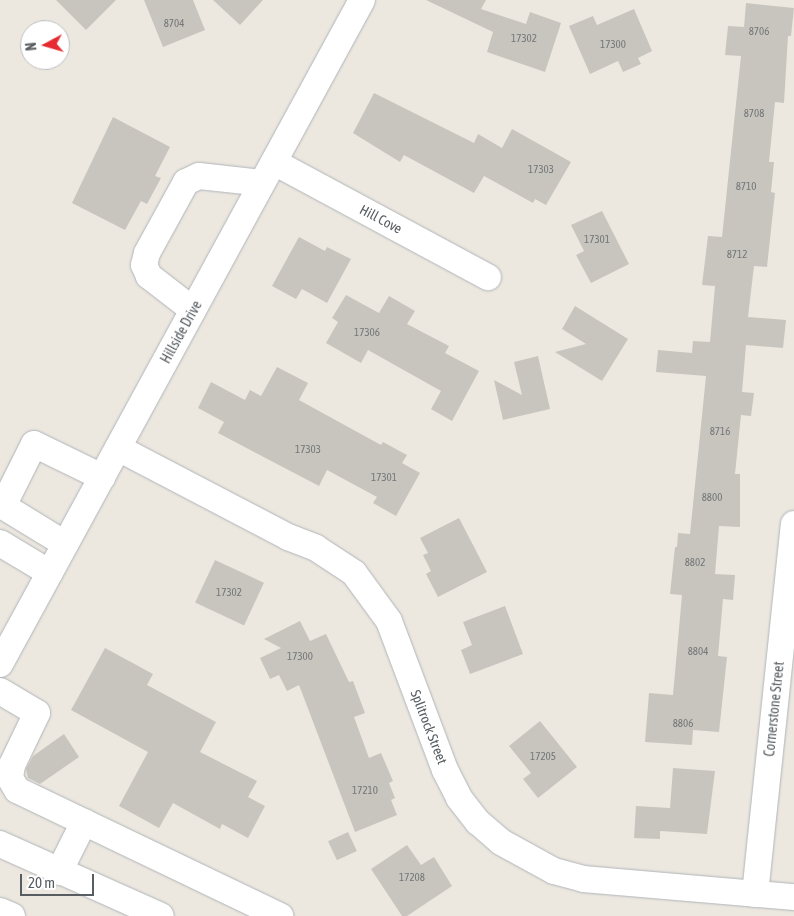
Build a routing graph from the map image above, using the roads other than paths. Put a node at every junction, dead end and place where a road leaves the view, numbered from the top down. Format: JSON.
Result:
{"nodes":[{"id":1,"x":362,"y":0,"type":"edge"},
{"id":2,"x":268,"y":172,"type":"junction"},
{"id":3,"x":488,"y":277,"type":"dead end"},
{"id":4,"x":193,"y":310,"type":"junction"},
{"id":5,"x":118,"y":448,"type":"junction"},
{"id":6,"x":102,"y":477,"type":"junction"},
{"id":7,"x":794,"y":524,"type":"edge"},
{"id":8,"x":0,"y":543,"type":"edge"},
{"id":9,"x":65,"y":544,"type":"junction"},
{"id":10,"x":50,"y":573,"type":"junction"},
{"id":11,"x":0,"y":664,"type":"edge"},
{"id":12,"x":0,"y":691,"type":"edge"},
{"id":13,"x":84,"y":822,"type":"junction"},
{"id":14,"x":0,"y":844,"type":"edge"},
{"id":15,"x":59,"y":872,"type":"junction"},
{"id":16,"x":755,"y":894,"type":"junction"},
{"id":17,"x":794,"y":897,"type":"edge"},
{"id":18,"x":0,"y":911,"type":"edge"},
{"id":19,"x":12,"y":916,"type":"edge"},
{"id":20,"x":162,"y":916,"type":"edge"},
{"id":21,"x":280,"y":916,"type":"edge"}],
"edges":[{"from":1,"to":2,"type":"street","name":"Hillside Drive"},
{"from":2,"to":3,"type":"street","name":"Hill Cove"},
{"from":2,"to":4,"type":"street","name":"Hillside Drive"},
{"from":2,"to":4,"type":"street"},
{"from":4,"to":5,"type":"street","name":"Hillside Drive"},
{"from":5,"to":6,"type":"street","name":"Hillside Drive"},
{"from":5,"to":16,"type":"street","name":"Splitrock Street"},
{"from":6,"to":9,"type":"street","name":"Hillside Drive"},
{"from":6,"to":9,"type":"street"},
{"from":7,"to":16,"type":"street","name":"Cornerstone Street"},
{"from":8,"to":10,"type":"street"},
{"from":9,"to":10,"type":"street","name":"Hillside Drive"},
{"from":10,"to":11,"type":"street","name":"Hillside Drive"},
{"from":12,"to":13,"type":"street"},
{"from":13,"to":15,"type":"street"},
{"from":13,"to":21,"type":"street"},
{"from":14,"to":15,"type":"street"},
{"from":15,"to":20,"type":"street"},
{"from":16,"to":17,"type":"street","name":"Splitrock Street"},
{"from":18,"to":19,"type":"street"}]}
